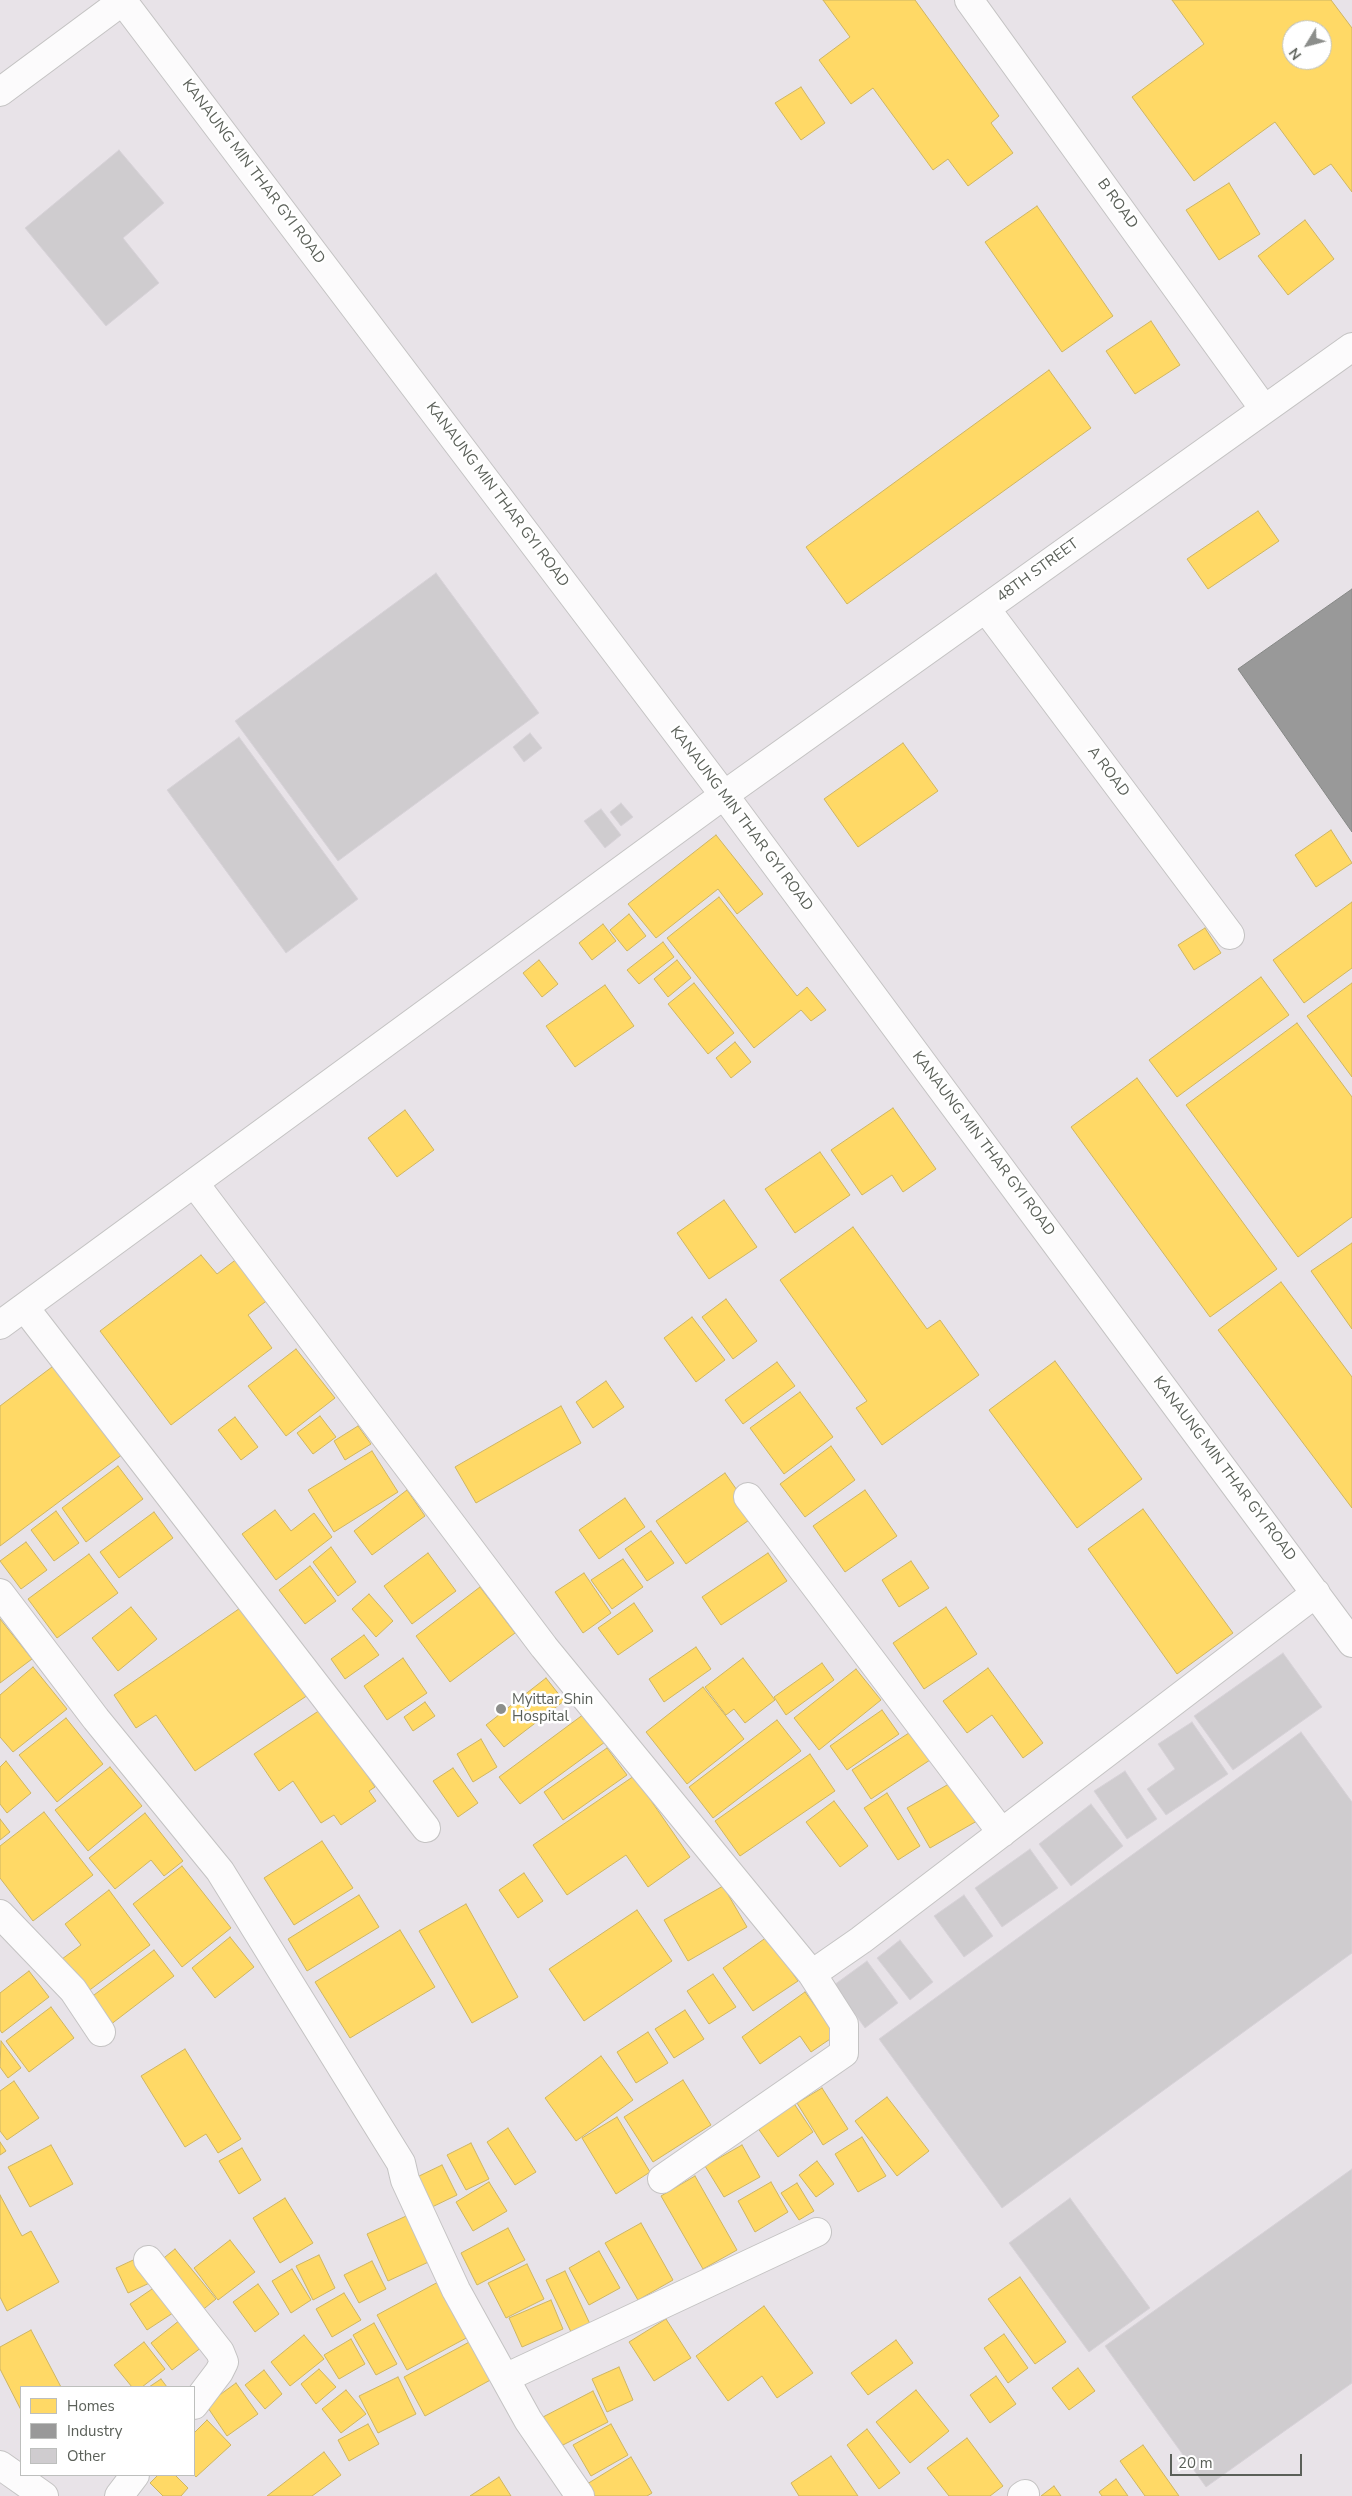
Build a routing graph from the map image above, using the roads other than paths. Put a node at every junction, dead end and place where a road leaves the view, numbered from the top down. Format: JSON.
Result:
{"nodes":[{"id":1,"x":123,"y":0,"type":"edge"},
{"id":2,"x":969,"y":0,"type":"edge"},
{"id":3,"x":0,"y":92,"type":"edge"},
{"id":4,"x":1352,"y":347,"type":"edge"},
{"id":5,"x":1264,"y":409,"type":"junction"},
{"id":6,"x":986,"y":609,"type":"junction"},
{"id":7,"x":724,"y":795,"type":"junction"},
{"id":8,"x":1230,"y":934,"type":"dead end"},
{"id":9,"x":195,"y":1184,"type":"junction"},
{"id":10,"x":25,"y":1308,"type":"junction"},
{"id":11,"x":0,"y":1325,"type":"edge"},
{"id":12,"x":748,"y":1497,"type":"dead end"},
{"id":13,"x":0,"y":1593,"type":"edge"},
{"id":14,"x":1316,"y":1593,"type":"junction"},
{"id":15,"x":1343,"y":1610,"type":"edge"},
{"id":16,"x":1352,"y":1643,"type":"edge"},
{"id":17,"x":426,"y":1828,"type":"dead end"},
{"id":18,"x":1002,"y":1833,"type":"junction"},
{"id":19,"x":0,"y":1914,"type":"edge"},
{"id":20,"x":812,"y":1974,"type":"junction"},
{"id":21,"x":101,"y":2032,"type":"dead end"},
{"id":22,"x":662,"y":2179,"type":"dead end"},
{"id":23,"x":817,"y":2232,"type":"dead end"},
{"id":24,"x":148,"y":2260,"type":"dead end"},
{"id":25,"x":505,"y":2378,"type":"junction"},
{"id":26,"x":195,"y":2404,"type":"edge"},
{"id":27,"x":0,"y":2465,"type":"edge"},
{"id":28,"x":133,"y":2476,"type":"edge"},
{"id":29,"x":44,"y":2496,"type":"edge"},
{"id":30,"x":120,"y":2496,"type":"edge"},
{"id":31,"x":580,"y":2496,"type":"edge"}],
"edges":[{"from":1,"to":3,"type":"street"},
{"from":1,"to":7,"type":"street","name":"KANAUNG MIN THAR GYI ROAD"},
{"from":2,"to":5,"type":"street","name":"B ROAD"},
{"from":4,"to":5,"type":"street","name":"48TH STREET"},
{"from":5,"to":6,"type":"street","name":"48TH STREET"},
{"from":6,"to":7,"type":"street","name":"48TH STREET"},
{"from":6,"to":8,"type":"street","name":"A ROAD"},
{"from":7,"to":9,"type":"street","name":"48TH STREET"},
{"from":7,"to":14,"type":"street","name":"KANAUNG MIN THAR GYI ROAD"},
{"from":9,"to":10,"type":"street","name":"48TH STREET"},
{"from":9,"to":20,"type":"street"},
{"from":10,"to":11,"type":"street","name":"48TH STREET"},
{"from":10,"to":17,"type":"street"},
{"from":12,"to":18,"type":"street"},
{"from":13,"to":25,"type":"street"},
{"from":14,"to":15,"type":"street","name":"KANAUNG MIN THAR GYI ROAD"},
{"from":14,"to":18,"type":"street"},
{"from":15,"to":16,"type":"street","name":"KANAUNG MIN THAR GYI ROAD"},
{"from":18,"to":20,"type":"street"},
{"from":19,"to":21,"type":"street"},
{"from":20,"to":22,"type":"street"},
{"from":23,"to":25,"type":"street"},
{"from":24,"to":26,"type":"street"},
{"from":25,"to":31,"type":"street"},
{"from":27,"to":29,"type":"street"},
{"from":28,"to":30,"type":"street"}]}
